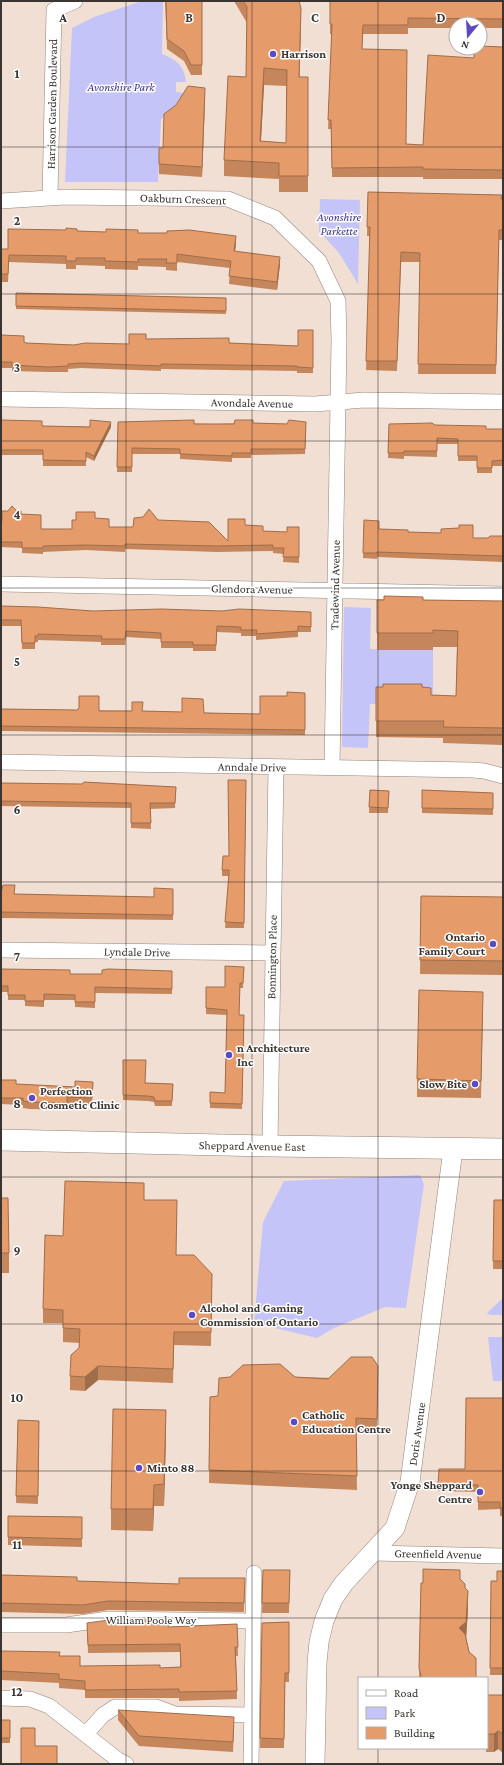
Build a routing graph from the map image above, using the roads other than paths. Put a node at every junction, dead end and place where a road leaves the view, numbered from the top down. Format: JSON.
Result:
{"nodes":[{"id":1,"x":75,"y":1,"type":"edge"},
{"id":2,"x":50,"y":198,"type":"junction"},
{"id":3,"x":1,"y":201,"type":"edge"},
{"id":4,"x":1,"y":399,"type":"edge"},
{"id":5,"x":338,"y":402,"type":"junction"},
{"id":6,"x":503,"y":402,"type":"edge"},
{"id":7,"x":1,"y":584,"type":"edge"},
{"id":8,"x":335,"y":590,"type":"junction"},
{"id":9,"x":503,"y":594,"type":"edge"},
{"id":10,"x":1,"y":762,"type":"edge"},
{"id":11,"x":276,"y":767,"type":"junction"},
{"id":12,"x":332,"y":768,"type":"junction"},
{"id":13,"x":503,"y":776,"type":"edge"},
{"id":14,"x":1,"y":950,"type":"edge"},
{"id":15,"x":272,"y":953,"type":"junction"},
{"id":16,"x":1,"y":1140,"type":"edge"},
{"id":17,"x":270,"y":1146,"type":"junction"},
{"id":18,"x":452,"y":1149,"type":"junction"},
{"id":19,"x":503,"y":1149,"type":"edge"},
{"id":20,"x":372,"y":1552,"type":"junction"},
{"id":21,"x":503,"y":1556,"type":"edge"},
{"id":22,"x":254,"y":1573,"type":"dead end"},
{"id":23,"x":253,"y":1621,"type":"junction"},
{"id":24,"x":1,"y":1625,"type":"edge"},
{"id":25,"x":1,"y":1698,"type":"edge"},
{"id":26,"x":252,"y":1715,"type":"junction"},
{"id":27,"x":86,"y":1734,"type":"junction"},
{"id":28,"x":126,"y":1764,"type":"edge"},
{"id":29,"x":251,"y":1764,"type":"edge"},
{"id":30,"x":315,"y":1764,"type":"edge"}],
"edges":[{"from":1,"to":2,"type":"street","name":"Harrison Garden Boulevard"},
{"from":2,"to":3,"type":"street","name":"Oakburn Crescent"},
{"from":2,"to":5,"type":"street","name":"Oakburn Crescent"},
{"from":4,"to":5,"type":"street","name":"Avondale Avenue"},
{"from":5,"to":6,"type":"street","name":"Avondale Avenue"},
{"from":5,"to":8,"type":"street","name":"Tradewind Avenue"},
{"from":7,"to":8,"type":"street","name":"Glendora Avenue"},
{"from":8,"to":9,"type":"street","name":"Glendora Avenue"},
{"from":8,"to":12,"type":"street","name":"Tradewind Avenue"},
{"from":10,"to":11,"type":"street","name":"Anndale Drive"},
{"from":11,"to":12,"type":"street","name":"Anndale Drive"},
{"from":11,"to":15,"type":"street","name":"Bonnington Place"},
{"from":12,"to":13,"type":"street","name":"Anndale Drive"},
{"from":14,"to":15,"type":"street","name":"Lyndale Drive"},
{"from":15,"to":17,"type":"street","name":"Bonnington Place"},
{"from":16,"to":17,"type":"main road","name":"Sheppard Avenue East"},
{"from":17,"to":18,"type":"main road","name":"Sheppard Avenue East"},
{"from":18,"to":19,"type":"main road","name":"Sheppard Avenue East"},
{"from":18,"to":20,"type":"street","name":"Doris Avenue"},
{"from":20,"to":21,"type":"street","name":"Greenfield Avenue"},
{"from":20,"to":30,"type":"street","name":"Doris Avenue"},
{"from":22,"to":23,"type":"street"},
{"from":23,"to":24,"type":"street","name":"William Poole Way"},
{"from":23,"to":26,"type":"street"},
{"from":25,"to":27,"type":"street"},
{"from":26,"to":27,"type":"street"},
{"from":26,"to":29,"type":"street"},
{"from":27,"to":28,"type":"street"}]}
